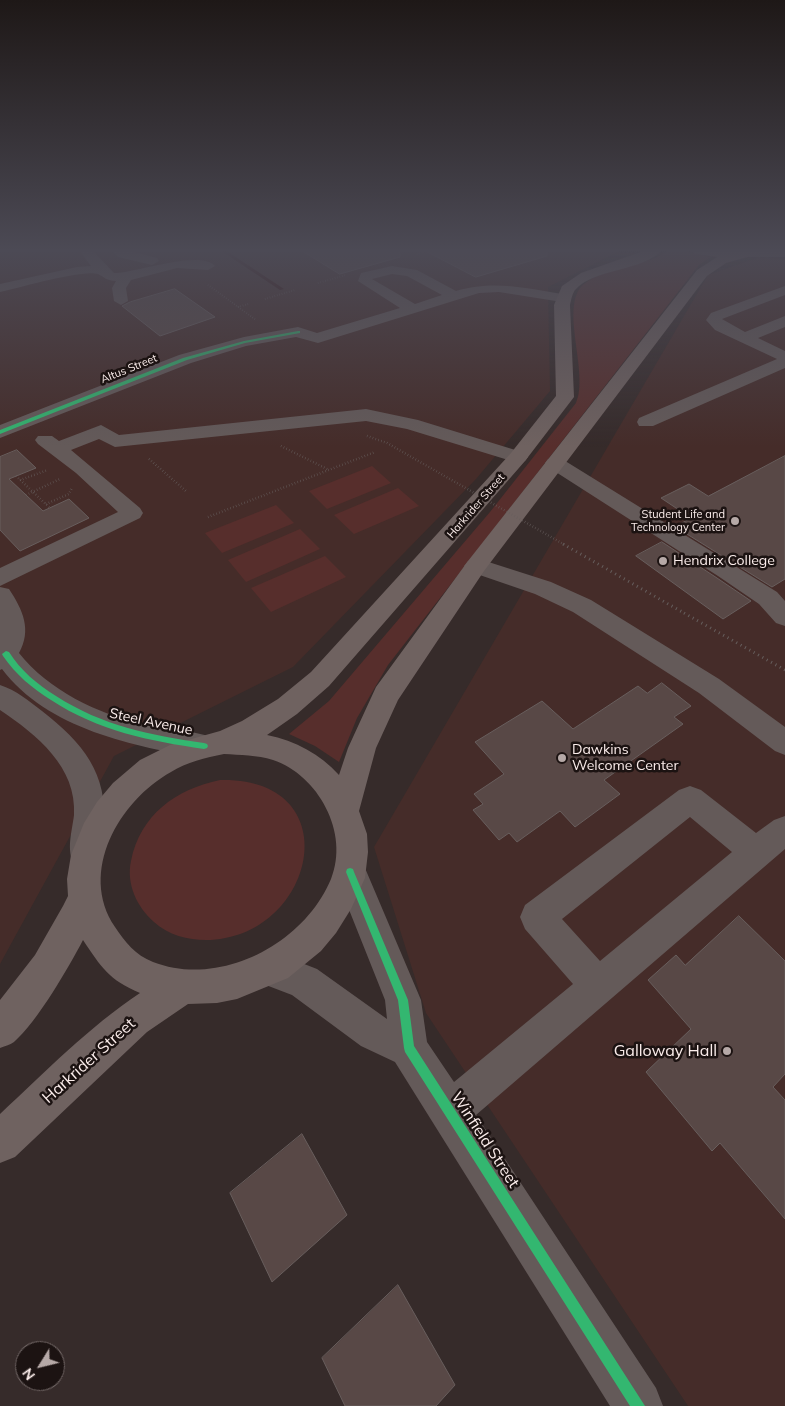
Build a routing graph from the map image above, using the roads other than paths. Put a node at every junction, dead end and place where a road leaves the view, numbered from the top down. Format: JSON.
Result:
{"nodes":[{"id":1,"x":391,"y":316,"type":"edge"},
{"id":2,"x":563,"y":316,"type":"edge"},
{"id":3,"x":669,"y":316,"type":"edge"},
{"id":4,"x":717,"y":316,"type":"edge"},
{"id":5,"x":785,"y":321,"type":"edge"},
{"id":6,"x":745,"y":338,"type":"junction"},
{"id":7,"x":785,"y":357,"type":"edge"},
{"id":8,"x":785,"y":362,"type":"edge"},
{"id":9,"x":24,"y":422,"type":"junction"},
{"id":10,"x":646,"y":422,"type":"dead end"},
{"id":11,"x":0,"y":432,"type":"edge"},
{"id":12,"x":518,"y":457,"type":"junction"},
{"id":13,"x":55,"y":460,"type":"junction"},
{"id":14,"x":554,"y":463,"type":"junction"},
{"id":15,"x":476,"y":566,"type":"junction"},
{"id":16,"x":0,"y":578,"type":"edge"},
{"id":17,"x":0,"y":595,"type":"edge"},
{"id":18,"x":785,"y":617,"type":"edge"},
{"id":19,"x":3,"y":657,"type":"edge"},
{"id":20,"x":0,"y":696,"type":"edge"},
{"id":21,"x":785,"y":743,"type":"edge"},
{"id":22,"x":214,"y":744,"type":"junction"},
{"id":23,"x":344,"y":810,"type":"junction"},
{"id":24,"x":785,"y":830,"type":"edge"},
{"id":25,"x":756,"y":852,"type":"junction"},
{"id":26,"x":350,"y":872,"type":"junction"},
{"id":27,"x":84,"y":883,"type":"junction"},
{"id":28,"x":272,"y":969,"type":"junction"},
{"id":29,"x":598,"y":985,"type":"junction"},
{"id":30,"x":183,"y":986,"type":"junction"},
{"id":31,"x":0,"y":1029,"type":"edge"},
{"id":32,"x":409,"y":1048,"type":"junction"},
{"id":33,"x":450,"y":1111,"type":"junction"},
{"id":34,"x":0,"y":1142,"type":"edge"},
{"id":35,"x":638,"y":1406,"type":"edge"}],
"edges":[{"from":1,"to":9,"type":"street","name":"Altus Street"},
{"from":2,"to":12,"type":"main road","name":"Harkrider Street"},
{"from":3,"to":14,"type":"main road"},
{"from":4,"to":6,"type":"street"},
{"from":5,"to":6,"type":"street"},
{"from":6,"to":7,"type":"street"},
{"from":8,"to":10,"type":"street"},
{"from":9,"to":11,"type":"street","name":"Altus Street"},
{"from":9,"to":13,"type":"street"},
{"from":12,"to":13,"type":"street"},
{"from":12,"to":22,"type":"main road","name":"Harkrider Street"},
{"from":13,"to":16,"type":"street"},
{"from":14,"to":15,"type":"main road"},
{"from":14,"to":18,"type":"street"},
{"from":15,"to":21,"type":"street"},
{"from":15,"to":23,"type":"main road"},
{"from":17,"to":19,"type":"street","name":"Steel Avenue"},
{"from":19,"to":22,"type":"street","name":"Steel Avenue"},
{"from":20,"to":27,"type":"street"},
{"from":22,"to":23,"type":"main road"},
{"from":22,"to":27,"type":"main road","name":"Harkrider Street"},
{"from":23,"to":26,"type":"main road"},
{"from":24,"to":25,"type":"street"},
{"from":25,"to":29,"type":"street"},
{"from":25,"to":29,"type":"street"},
{"from":26,"to":28,"type":"main road"},
{"from":26,"to":32,"type":"street","name":"Winfield Street"},
{"from":27,"to":30,"type":"main road"},
{"from":27,"to":31,"type":"main road"},
{"from":28,"to":30,"type":"main road"},
{"from":28,"to":32,"type":"street"},
{"from":29,"to":33,"type":"street"},
{"from":30,"to":34,"type":"main road","name":"Harkrider Street"},
{"from":32,"to":33,"type":"street","name":"Winfield Street"},
{"from":33,"to":35,"type":"street","name":"Winfield Street"}]}
